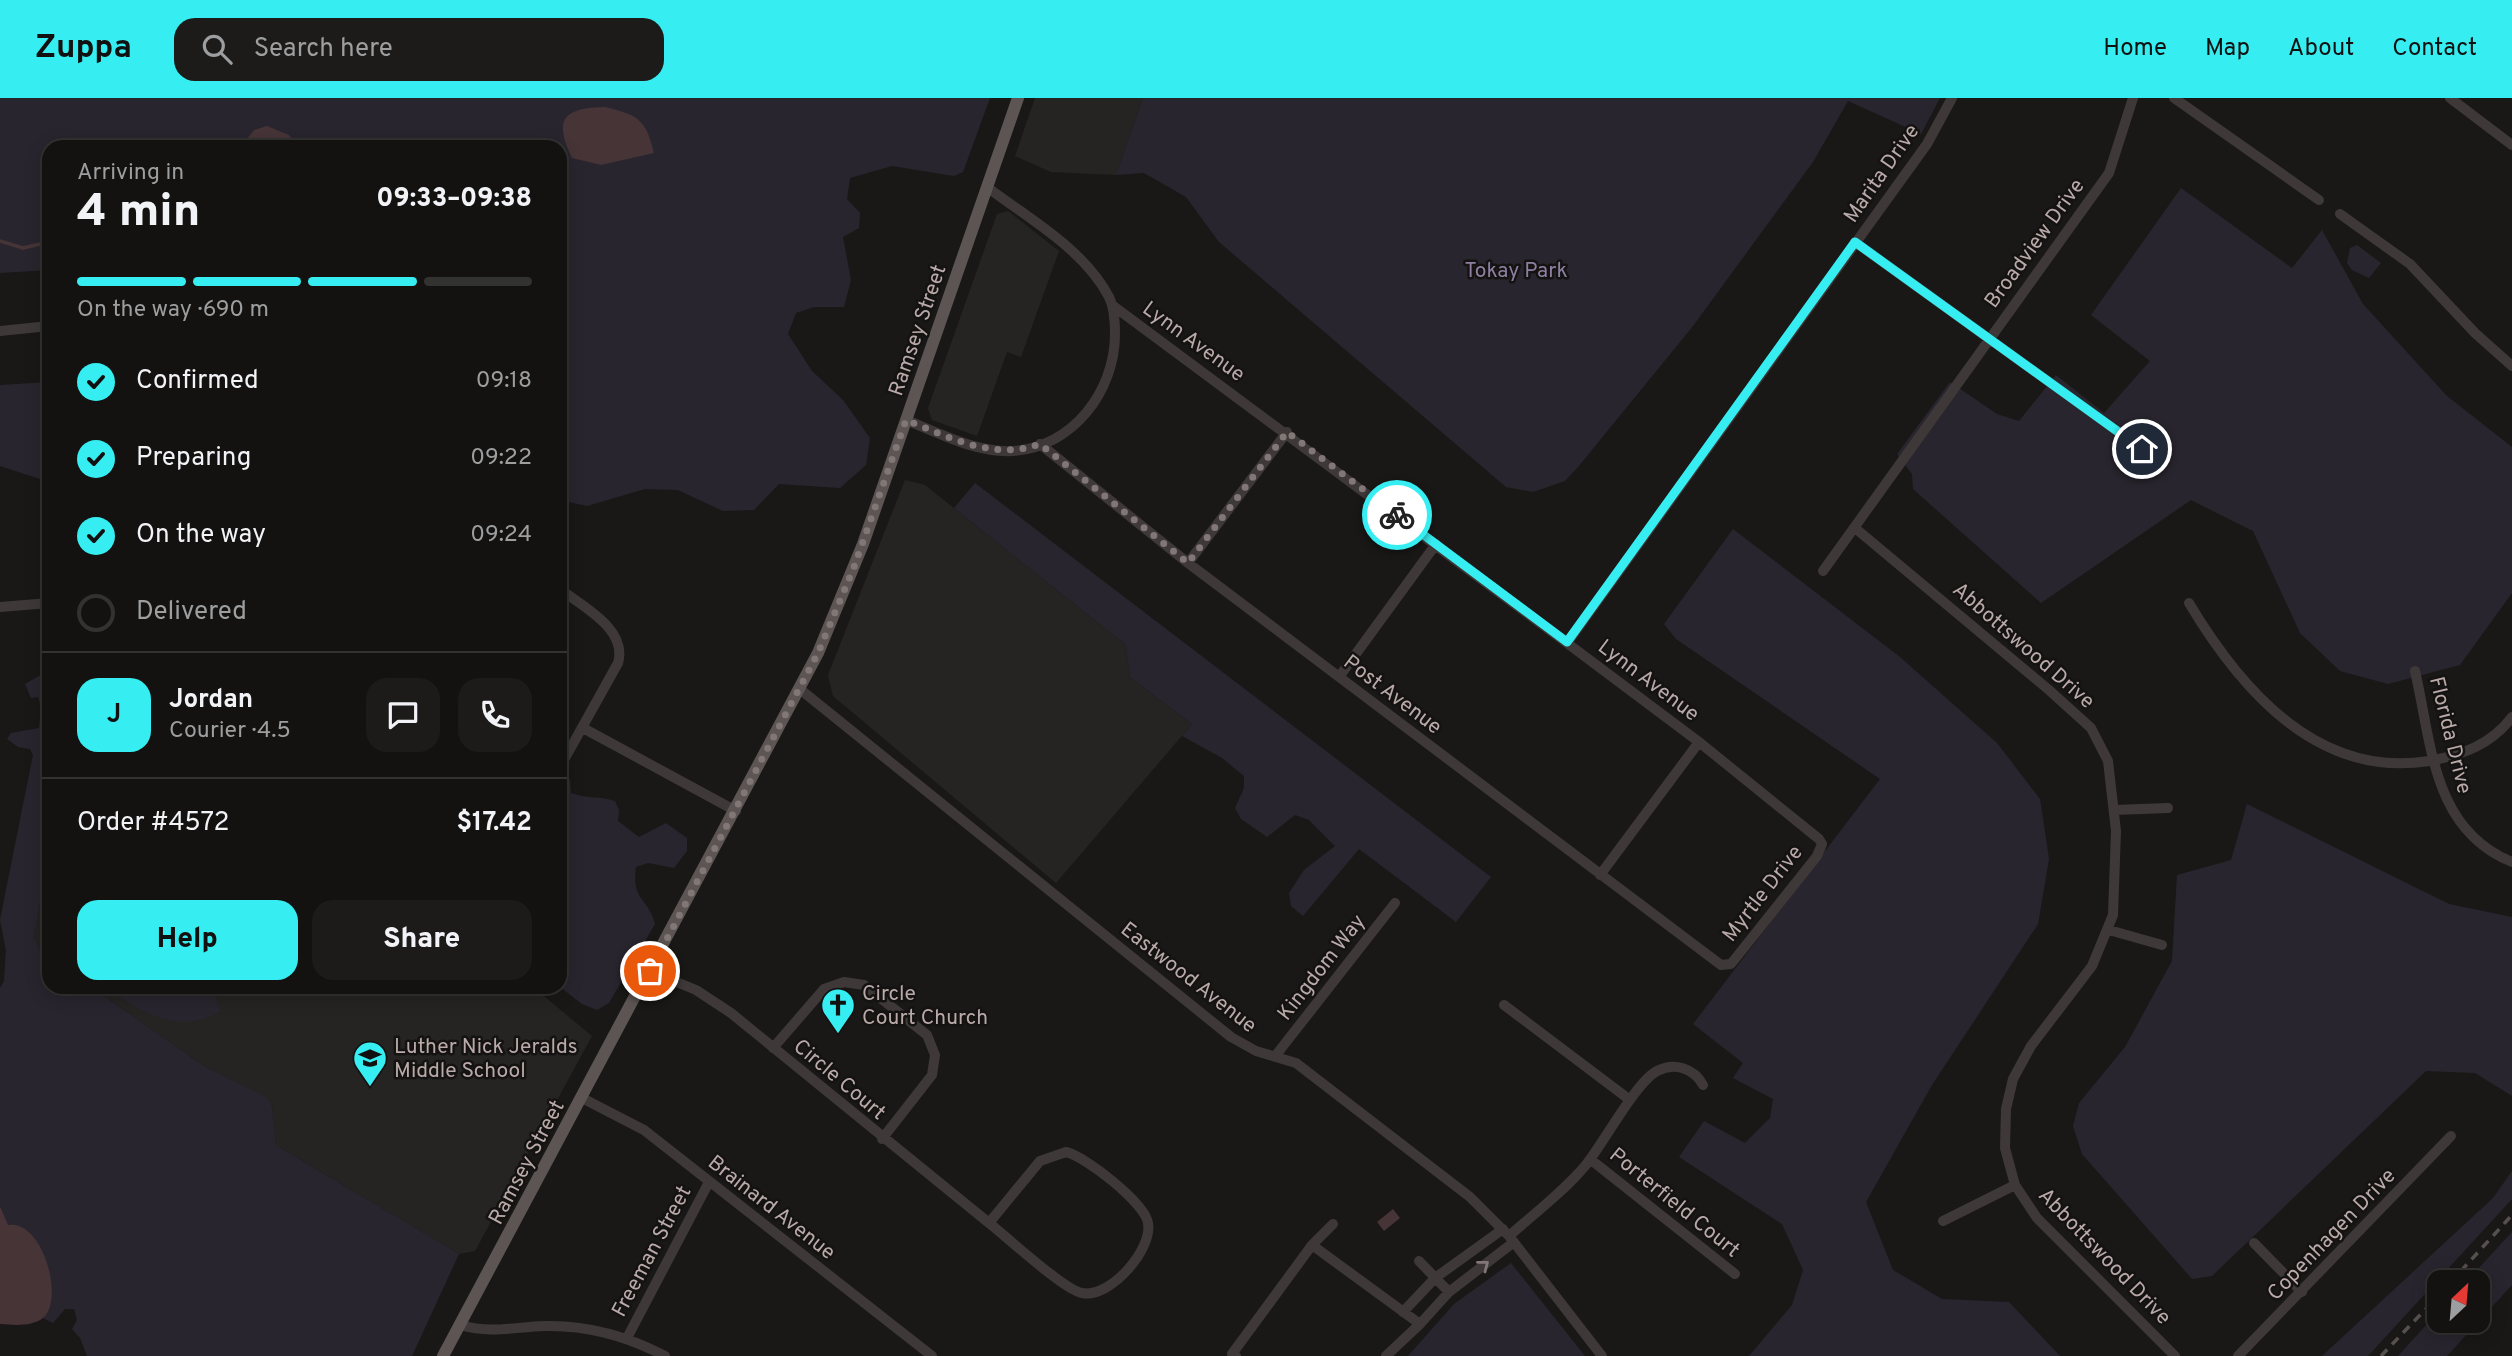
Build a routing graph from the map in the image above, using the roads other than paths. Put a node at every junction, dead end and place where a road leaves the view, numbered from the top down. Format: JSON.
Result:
{"nodes":[{"id":1,"x":1018,"y":98,"type":"edge"},
{"id":2,"x":1952,"y":98,"type":"edge"},
{"id":3,"x":2133,"y":98,"type":"edge"},
{"id":4,"x":2174,"y":98,"type":"edge"},
{"id":5,"x":2451,"y":98,"type":"edge"},
{"id":6,"x":2512,"y":145,"type":"edge"},
{"id":7,"x":987,"y":187,"type":"junction"},
{"id":8,"x":2319,"y":200,"type":"dead end"},
{"id":9,"x":2340,"y":214,"type":"dead end"},
{"id":10,"x":1855,"y":242,"type":"junction"},
{"id":11,"x":1112,"y":305,"type":"junction"},
{"id":12,"x":42,"y":327,"type":"edge"},
{"id":13,"x":0,"y":331,"type":"edge"},
{"id":14,"x":1990,"y":338,"type":"junction"},
{"id":15,"x":2512,"y":366,"type":"edge"},
{"id":16,"x":906,"y":420,"type":"junction"},
{"id":17,"x":1287,"y":432,"type":"junction"},
{"id":18,"x":1040,"y":444,"type":"junction"},
{"id":19,"x":2142,"y":449,"type":"dead end"},
{"id":20,"x":1855,"y":528,"type":"junction"},
{"id":21,"x":1436,"y":544,"type":"junction"},
{"id":22,"x":1188,"y":563,"type":"junction"},
{"id":23,"x":1823,"y":571,"type":"dead end"},
{"id":24,"x":567,"y":595,"type":"edge"},
{"id":25,"x":2189,"y":603,"type":"dead end"},
{"id":26,"x":42,"y":604,"type":"edge"},
{"id":27,"x":0,"y":607,"type":"edge"},
{"id":28,"x":1567,"y":642,"type":"junction"},
{"id":29,"x":2415,"y":671,"type":"dead end"},
{"id":30,"x":1339,"y":677,"type":"junction"},
{"id":31,"x":801,"y":690,"type":"junction"},
{"id":32,"x":2512,"y":717,"type":"edge"},
{"id":33,"x":583,"y":728,"type":"junction"},
{"id":34,"x":1699,"y":742,"type":"junction"},
{"id":35,"x":567,"y":755,"type":"edge"},
{"id":36,"x":2435,"y":760,"type":"junction"},
{"id":37,"x":2168,"y":808,"type":"dead end"},
{"id":38,"x":2114,"y":810,"type":"junction"},
{"id":39,"x":736,"y":811,"type":"junction"},
{"id":40,"x":1821,"y":841,"type":"joint"},
{"id":41,"x":2512,"y":862,"type":"edge"},
{"id":42,"x":1600,"y":875,"type":"junction"},
{"id":43,"x":1395,"y":903,"type":"dead end"},
{"id":44,"x":2109,"y":930,"type":"junction"},
{"id":45,"x":2162,"y":945,"type":"dead end"},
{"id":46,"x":1729,"y":965,"type":"joint"},
{"id":47,"x":650,"y":971,"type":"junction"},
{"id":48,"x":1504,"y":1005,"type":"dead end"},
{"id":49,"x":774,"y":1048,"type":"junction"},
{"id":50,"x":1276,"y":1055,"type":"junction"},
{"id":51,"x":1703,"y":1085,"type":"dead end"},
{"id":52,"x":582,"y":1098,"type":"junction"},
{"id":53,"x":1630,"y":1100,"type":"junction"},
{"id":54,"x":2451,"y":1136,"type":"dead end"},
{"id":55,"x":883,"y":1139,"type":"junction"},
{"id":56,"x":1590,"y":1159,"type":"junction"},
{"id":57,"x":709,"y":1182,"type":"junction"},
{"id":58,"x":2015,"y":1185,"type":"junction"},
{"id":59,"x":1943,"y":1221,"type":"dead end"},
{"id":60,"x":989,"y":1223,"type":"junction"},
{"id":61,"x":1333,"y":1224,"type":"dead end"},
{"id":62,"x":1509,"y":1235,"type":"junction"},
{"id":63,"x":2254,"y":1242,"type":"dead end"},
{"id":64,"x":1312,"y":1245,"type":"junction"},
{"id":65,"x":1419,"y":1261,"type":"dead end"},
{"id":66,"x":1735,"y":1274,"type":"dead end"},
{"id":67,"x":1435,"y":1278,"type":"junction"},
{"id":68,"x":1449,"y":1292,"type":"junction"},
{"id":69,"x":2302,"y":1292,"type":"junction"},
{"id":70,"x":1403,"y":1312,"type":"junction"},
{"id":71,"x":1420,"y":1324,"type":"junction"},
{"id":72,"x":460,"y":1325,"type":"junction"},
{"id":73,"x":627,"y":1338,"type":"junction"},
{"id":74,"x":446,"y":1355,"type":"edge"},
{"id":75,"x":1234,"y":1355,"type":"edge"},
{"id":76,"x":664,"y":1356,"type":"edge"},
{"id":77,"x":932,"y":1356,"type":"edge"},
{"id":78,"x":1387,"y":1356,"type":"edge"},
{"id":79,"x":1602,"y":1356,"type":"edge"},
{"id":80,"x":2175,"y":1356,"type":"edge"},
{"id":81,"x":2238,"y":1356,"type":"edge"}],
"edges":[{"from":1,"to":7,"type":"main road","name":"Ramsey Street"},
{"from":2,"to":10,"type":"street","name":"Marita Drive"},
{"from":3,"to":14,"type":"street","name":"Broadview Drive"},
{"from":4,"to":8,"type":"street"},
{"from":5,"to":6,"type":"street"},
{"from":7,"to":11,"type":"street"},
{"from":7,"to":16,"type":"main road","name":"Ramsey Street"},
{"from":9,"to":15,"type":"street"},
{"from":10,"to":14,"type":"street"},
{"from":10,"to":28,"type":"street","name":"Marita Drive"},
{"from":11,"to":17,"type":"street","name":"Lynn Avenue"},
{"from":11,"to":18,"type":"street"},
{"from":12,"to":13,"type":"street"},
{"from":14,"to":19,"type":"street"},
{"from":14,"to":20,"type":"street","name":"Broadview Drive"},
{"from":16,"to":18,"type":"street"},
{"from":16,"to":31,"type":"main road","name":"Ramsey Street"},
{"from":17,"to":21,"type":"street","name":"Lynn Avenue"},
{"from":17,"to":22,"type":"street"},
{"from":18,"to":22,"type":"street","name":"Post Avenue"},
{"from":20,"to":23,"type":"street","name":"Broadview Drive"},
{"from":20,"to":38,"type":"street","name":"Abbottswood Drive"},
{"from":21,"to":28,"type":"street","name":"Lynn Avenue"},
{"from":21,"to":30,"type":"street"},
{"from":22,"to":30,"type":"street","name":"Post Avenue"},
{"from":24,"to":33,"type":"street"},
{"from":25,"to":36,"type":"street"},
{"from":26,"to":27,"type":"street"},
{"from":28,"to":34,"type":"street","name":"Lynn Avenue"},
{"from":29,"to":36,"type":"street","name":"Florida Drive"},
{"from":30,"to":42,"type":"street","name":"Post Avenue"},
{"from":31,"to":39,"type":"main road","name":"Ramsey Street"},
{"from":31,"to":50,"type":"street","name":"Eastwood Avenue"},
{"from":32,"to":36,"type":"street"},
{"from":33,"to":35,"type":"street"},
{"from":33,"to":39,"type":"street"},
{"from":34,"to":40,"type":"street","name":"Lynn Avenue"},
{"from":34,"to":42,"type":"street"},
{"from":36,"to":41,"type":"street","name":"Florida Drive"},
{"from":37,"to":38,"type":"street"},
{"from":38,"to":44,"type":"street","name":"Abbottswood Drive"},
{"from":39,"to":47,"type":"main road","name":"Ramsey Street"},
{"from":40,"to":46,"type":"street","name":"Myrtle Drive"},
{"from":42,"to":46,"type":"street","name":"Post Avenue"},
{"from":43,"to":50,"type":"street","name":"Kingdom Way"},
{"from":44,"to":45,"type":"street"},
{"from":44,"to":58,"type":"street","name":"Abbottswood Drive"},
{"from":47,"to":49,"type":"street","name":"Circle Court"},
{"from":47,"to":52,"type":"main road","name":"Ramsey Street"},
{"from":48,"to":53,"type":"street"},
{"from":49,"to":55,"type":"street","name":"Circle Court"},
{"from":49,"to":55,"type":"street","name":"Circle Court"},
{"from":50,"to":62,"type":"street","name":"Eastwood Avenue"},
{"from":51,"to":53,"type":"street"},
{"from":52,"to":57,"type":"street","name":"Brainard Avenue"},
{"from":52,"to":72,"type":"main road","name":"Ramsey Street"},
{"from":53,"to":56,"type":"street"},
{"from":54,"to":69,"type":"street","name":"Copenhagen Drive"},
{"from":55,"to":60,"type":"street","name":"Circle Court"},
{"from":56,"to":62,"type":"street"},
{"from":56,"to":66,"type":"street","name":"Porterfield Court"},
{"from":57,"to":73,"type":"street","name":"Freeman Street"},
{"from":57,"to":77,"type":"street","name":"Brainard Avenue"},
{"from":58,"to":59,"type":"street"},
{"from":58,"to":80,"type":"street","name":"Abbottswood Drive"},
{"from":60,"to":60,"type":"street","name":"Circle Court"},
{"from":61,"to":64,"type":"street"},
{"from":62,"to":67,"type":"street"},
{"from":68,"to":62,"type":"street","one_way":true},
{"from":62,"to":79,"type":"street","name":"Eastwood Avenue"},
{"from":63,"to":69,"type":"street"},
{"from":64,"to":70,"type":"street"},
{"from":64,"to":75,"type":"street"},
{"from":65,"to":67,"type":"street"},
{"from":67,"to":68,"type":"street"},
{"from":67,"to":70,"type":"street"},
{"from":68,"to":71,"type":"street"},
{"from":69,"to":81,"type":"street","name":"Copenhagen Drive"},
{"from":70,"to":71,"type":"street"},
{"from":71,"to":78,"type":"street"},
{"from":72,"to":73,"type":"street"},
{"from":72,"to":74,"type":"main road","name":"Ramsey Street"},
{"from":73,"to":76,"type":"street"}]}
